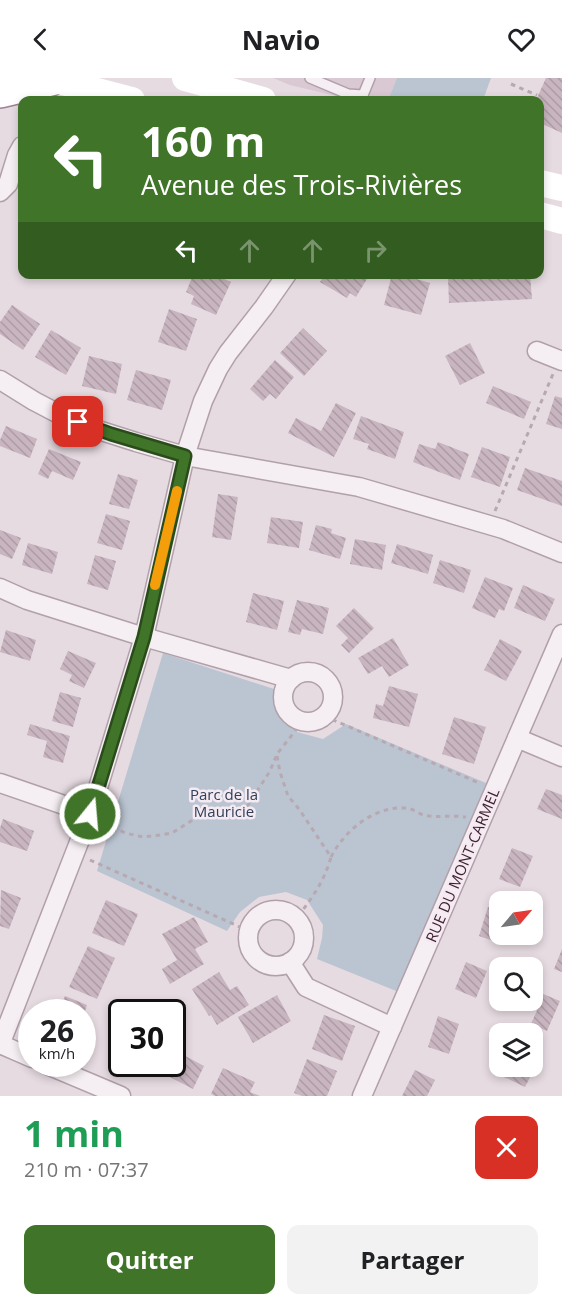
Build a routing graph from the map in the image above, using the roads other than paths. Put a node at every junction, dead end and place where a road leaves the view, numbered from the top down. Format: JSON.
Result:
{"nodes":[{"id":1,"x":185,"y":78,"type":"edge"},
{"id":2,"x":310,"y":78,"type":"edge"},
{"id":3,"x":370,"y":78,"type":"edge"},
{"id":4,"x":49,"y":79,"type":"edge"},
{"id":5,"x":0,"y":91,"type":"edge"},
{"id":6,"x":116,"y":96,"type":"edge"},
{"id":7,"x":254,"y":96,"type":"edge"},
{"id":8,"x":355,"y":96,"type":"edge"},
{"id":9,"x":363,"y":96,"type":"edge"},
{"id":10,"x":18,"y":153,"type":"edge"},
{"id":11,"x":544,"y":184,"type":"edge"},
{"id":12,"x":10,"y":185,"type":"edge"},
{"id":13,"x":562,"y":188,"type":"edge"},
{"id":14,"x":544,"y":216,"type":"edge"},
{"id":15,"x":562,"y":221,"type":"edge"},
{"id":16,"x":284,"y":279,"type":"edge"},
{"id":17,"x":537,"y":351,"type":"dead end"},
{"id":18,"x":558,"y":366,"type":"edge"},
{"id":19,"x":0,"y":380,"type":"edge"},
{"id":20,"x":185,"y":456,"type":"junction"},
{"id":21,"x":562,"y":553,"type":"edge"},
{"id":22,"x":0,"y":588,"type":"edge"},
{"id":23,"x":562,"y":634,"type":"edge"},
{"id":24,"x":144,"y":637,"type":"junction"},
{"id":25,"x":291,"y":679,"type":"junction"},
{"id":26,"x":517,"y":738,"type":"junction"},
{"id":27,"x":562,"y":757,"type":"edge"},
{"id":28,"x":0,"y":783,"type":"edge"},
{"id":29,"x":90,"y":814,"type":"junction"},
{"id":30,"x":290,"y":962,"type":"junction"},
{"id":31,"x":392,"y":1027,"type":"junction"},
{"id":32,"x":0,"y":1045,"type":"edge"},
{"id":33,"x":18,"y":1052,"type":"edge"},
{"id":34,"x":76,"y":1077,"type":"edge"},
{"id":35,"x":121,"y":1096,"type":"edge"},
{"id":36,"x":362,"y":1096,"type":"edge"}],
"edges":[{"from":1,"to":7,"type":"main road"},
{"from":2,"to":8,"type":"lane"},
{"from":3,"to":9,"type":"lane"},
{"from":4,"to":5,"type":"highway"},
{"from":4,"to":6,"type":"main road"},
{"from":10,"to":12,"type":"street"},
{"from":11,"to":13,"type":"main road"},
{"from":14,"to":15,"type":"main road"},
{"from":16,"to":20,"type":"street"},
{"from":17,"to":18,"type":"street"},
{"from":19,"to":20,"type":"street"},
{"from":20,"to":21,"type":"street"},
{"from":20,"to":24,"type":"street"},
{"from":22,"to":24,"type":"street"},
{"from":23,"to":26,"type":"street","name":"RUE DU MONT-CARMEL"},
{"from":24,"to":25,"type":"street"},
{"from":24,"to":29,"type":"street"},
{"from":25,"to":25,"type":"street"},
{"from":26,"to":27,"type":"street"},
{"from":26,"to":31,"type":"street","name":"RUE DU MONT-CARMEL"},
{"from":28,"to":29,"type":"street"},
{"from":29,"to":32,"type":"street"},
{"from":30,"to":30,"type":"street"},
{"from":30,"to":31,"type":"street"},
{"from":31,"to":36,"type":"street","name":"RUE DU MONT-CARMEL"},
{"from":32,"to":33,"type":"street"},
{"from":34,"to":35,"type":"street"}]}
